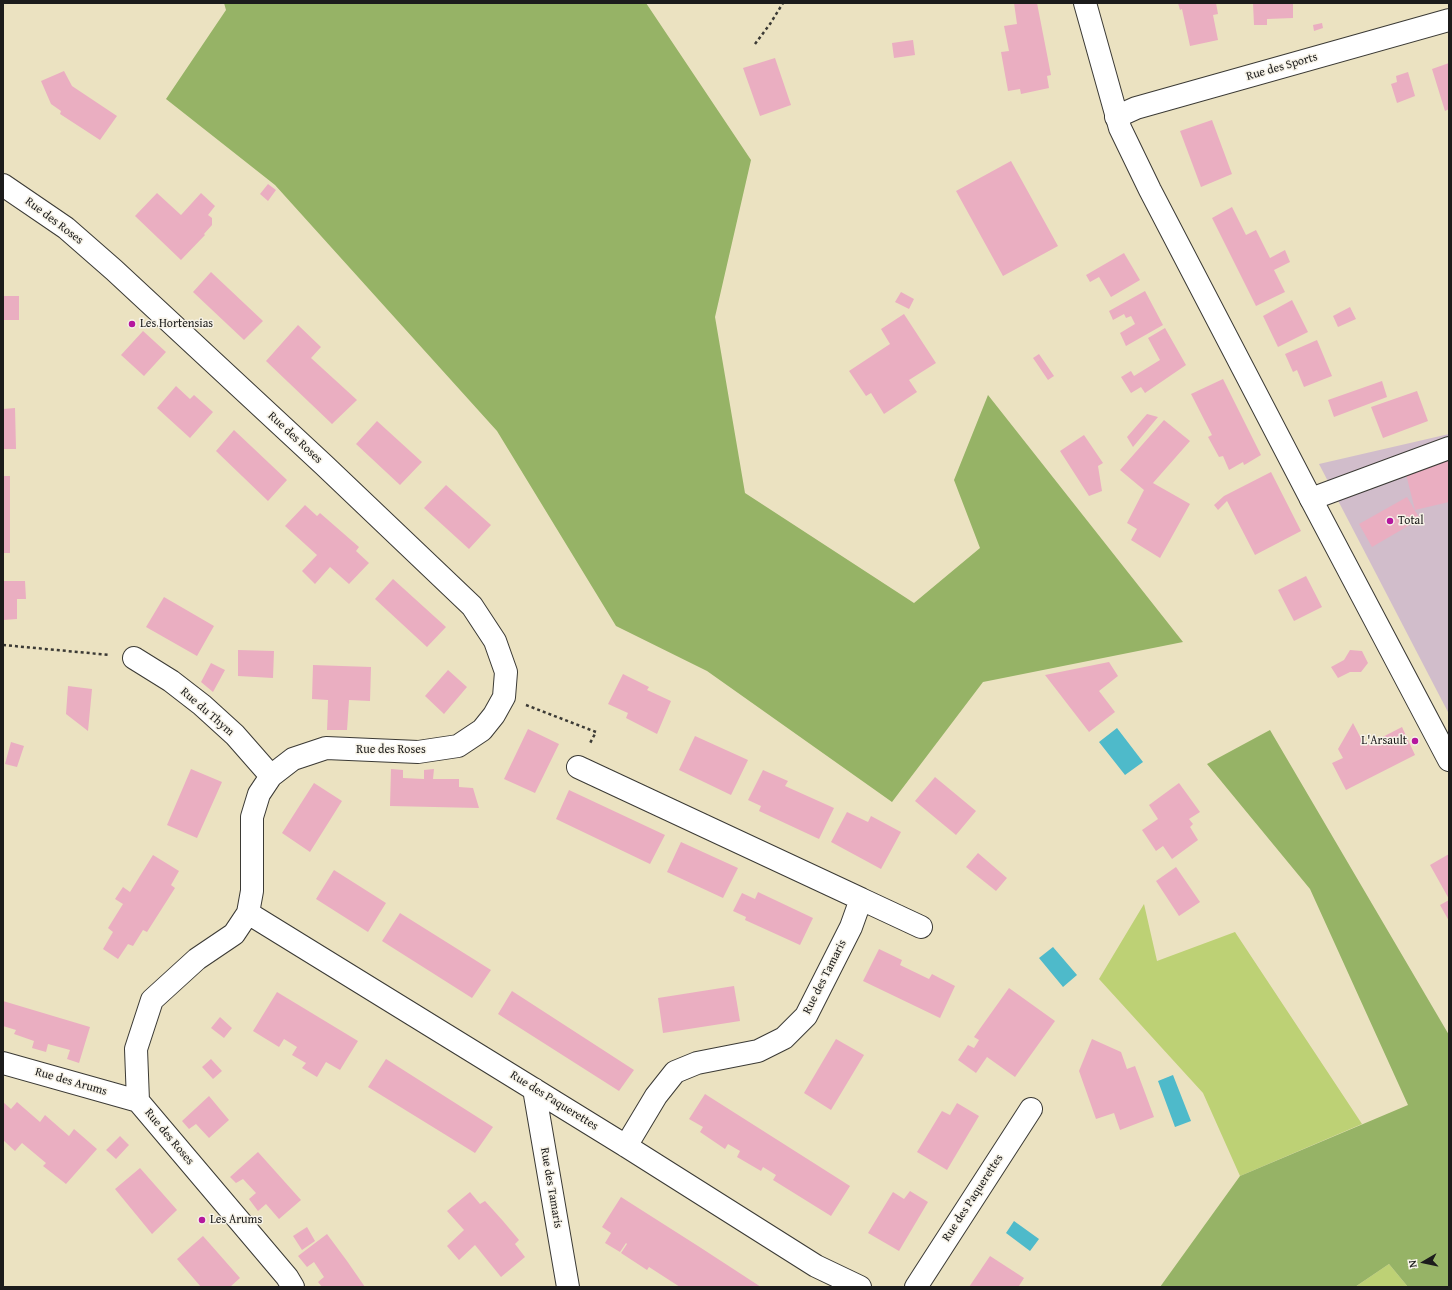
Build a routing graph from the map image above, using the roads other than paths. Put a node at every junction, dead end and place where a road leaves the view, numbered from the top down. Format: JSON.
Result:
{"nodes":[{"id":1,"x":1085,"y":3,"type":"edge"},
{"id":2,"x":1447,"y":15,"type":"edge"},
{"id":3,"x":1116,"y":117,"type":"junction"},
{"id":4,"x":3,"y":185,"type":"edge"},
{"id":5,"x":1449,"y":448,"type":"edge"},
{"id":6,"x":1311,"y":499,"type":"junction"},
{"id":7,"x":134,"y":658,"type":"road end"},
{"id":8,"x":1449,"y":760,"type":"edge"},
{"id":9,"x":578,"y":767,"type":"road end"},
{"id":10,"x":271,"y":776,"type":"junction"},
{"id":11,"x":861,"y":899,"type":"junction"},
{"id":12,"x":248,"y":913,"type":"junction"},
{"id":13,"x":921,"y":927,"type":"dead end"},
{"id":14,"x":3,"y":1063,"type":"edge"},
{"id":15,"x":534,"y":1089,"type":"junction"},
{"id":16,"x":138,"y":1101,"type":"junction"},
{"id":17,"x":1030,"y":1109,"type":"dead end"},
{"id":18,"x":626,"y":1146,"type":"junction"},
{"id":19,"x":293,"y":1287,"type":"edge"},
{"id":20,"x":568,"y":1287,"type":"edge"},
{"id":21,"x":860,"y":1287,"type":"edge"},
{"id":22,"x":916,"y":1287,"type":"edge"}],
"edges":[{"from":1,"to":3,"type":"street"},
{"from":2,"to":3,"type":"street","name":"Rue des Sports"},
{"from":3,"to":6,"type":"street"},
{"from":4,"to":10,"type":"street","name":"Rue des Roses"},
{"from":5,"to":6,"type":"street"},
{"from":6,"to":8,"type":"street"},
{"from":7,"to":10,"type":"street","name":"Rue du Thym"},
{"from":9,"to":11,"type":"street"},
{"from":10,"to":12,"type":"street","name":"Rue des Roses"},
{"from":11,"to":13,"type":"street"},
{"from":11,"to":18,"type":"street","name":"Rue des Tamaris"},
{"from":12,"to":15,"type":"street","name":"Rue des Paquerettes"},
{"from":12,"to":16,"type":"street","name":"Rue des Roses"},
{"from":14,"to":16,"type":"street","name":"Rue des Arums"},
{"from":15,"to":18,"type":"street","name":"Rue des Paquerettes"},
{"from":15,"to":20,"type":"street","name":"Rue des Tamaris"},
{"from":16,"to":19,"type":"street","name":"Rue des Roses"},
{"from":17,"to":22,"type":"street","name":"Rue des Paquerettes"},
{"from":18,"to":21,"type":"street","name":"Rue des Paquerettes"}]}
